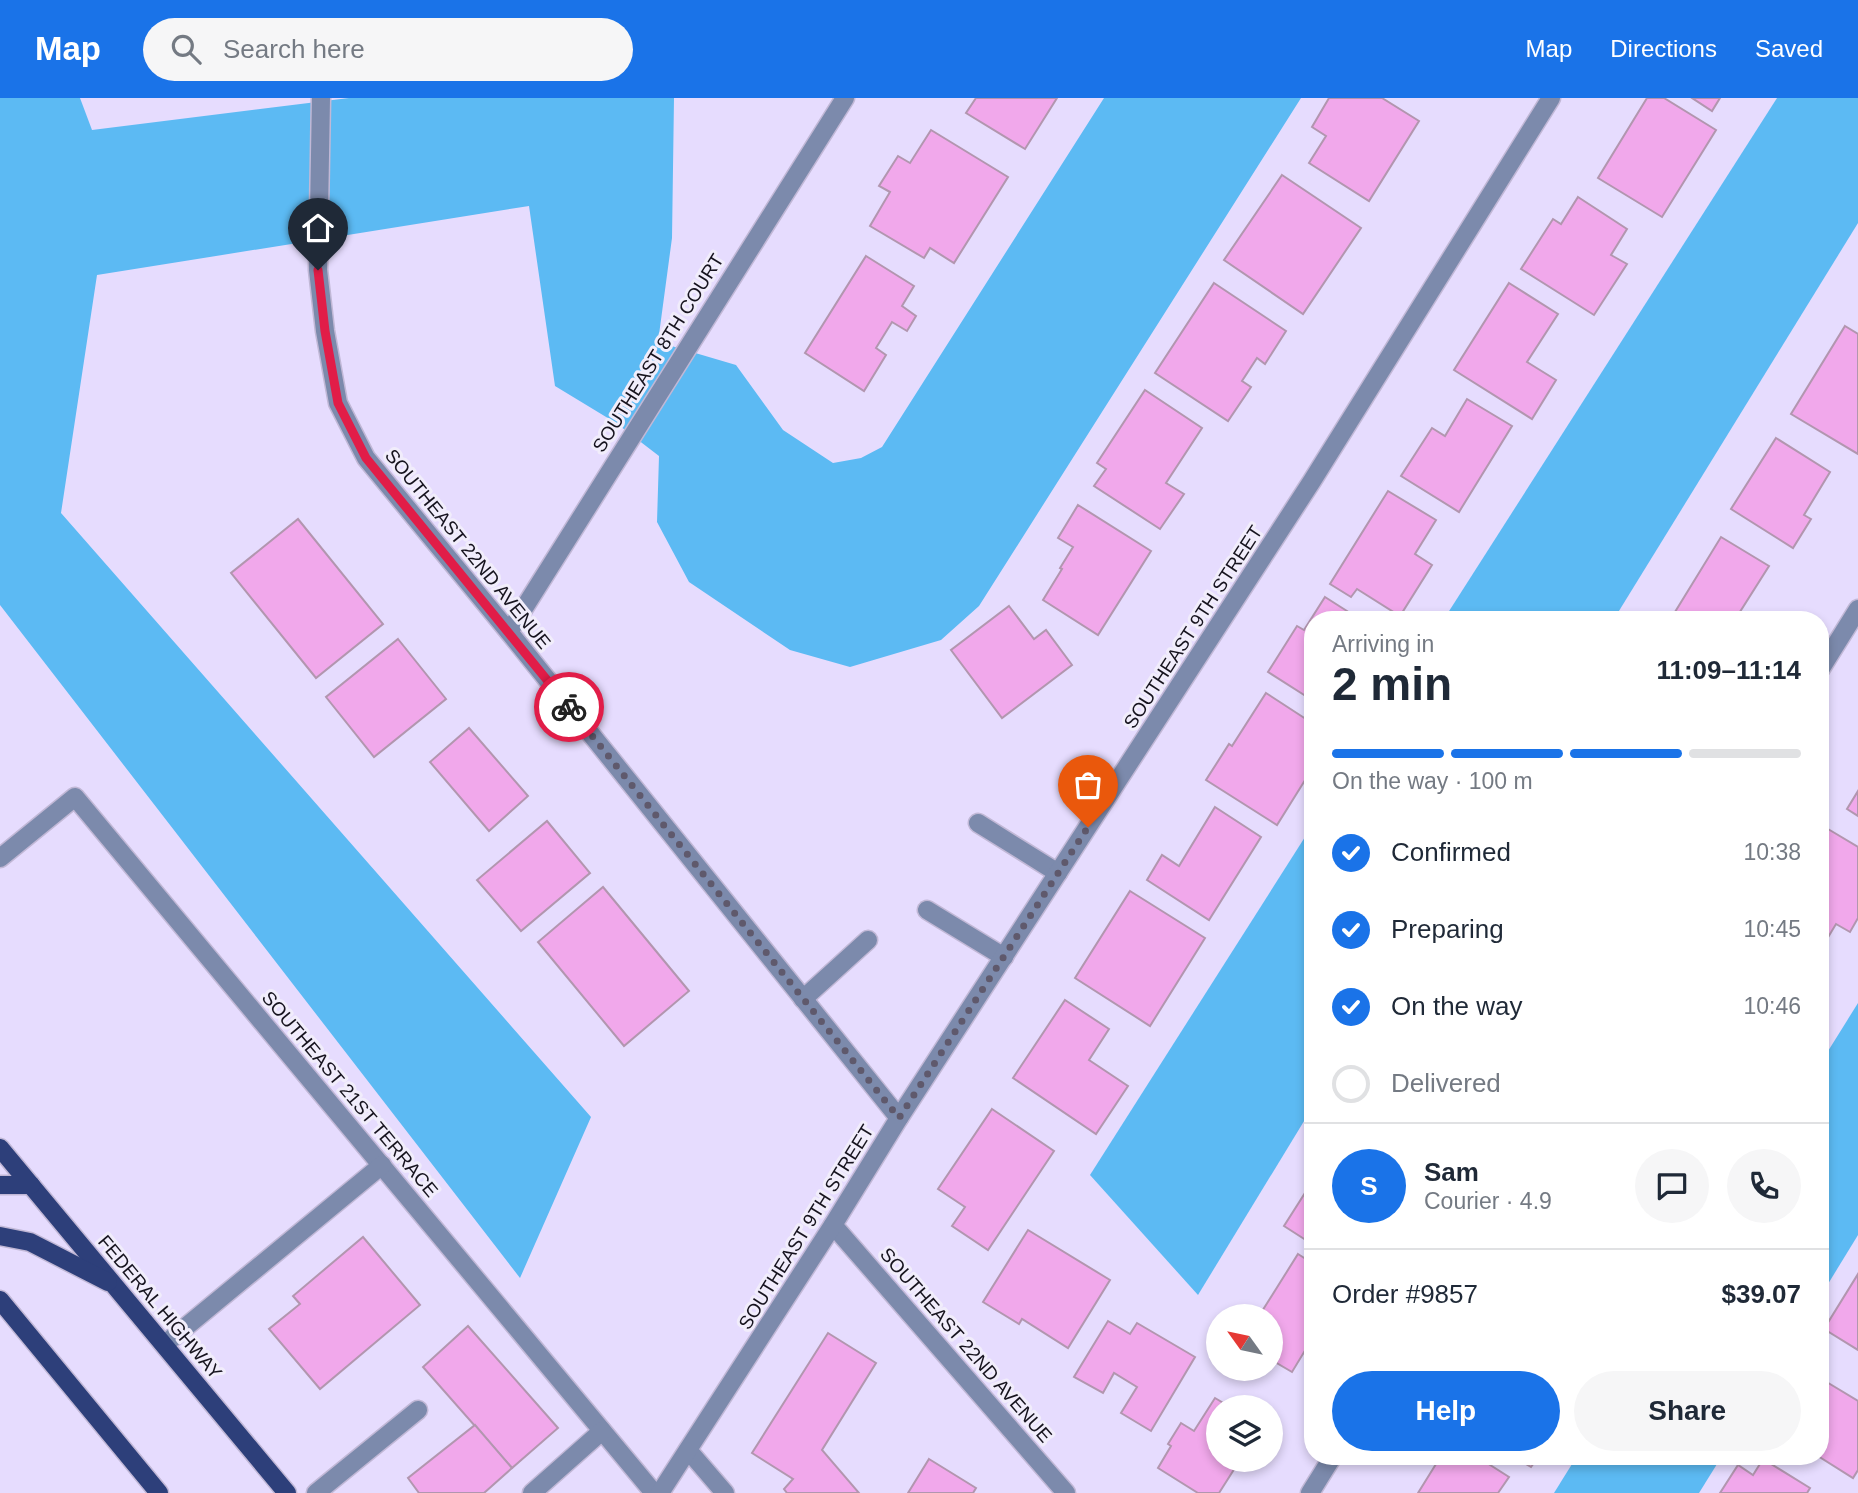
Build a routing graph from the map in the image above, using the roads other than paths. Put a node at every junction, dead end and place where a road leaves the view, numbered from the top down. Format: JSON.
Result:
{"nodes":[{"id":1,"x":321,"y":98,"type":"edge"},
{"id":2,"x":845,"y":98,"type":"edge"},
{"id":3,"x":1551,"y":98,"type":"edge"},
{"id":4,"x":1858,"y":609,"type":"edge"},
{"id":5,"x":509,"y":632,"type":"junction"},
{"id":6,"x":1829,"y":656,"type":"edge"},
{"id":7,"x":978,"y":822,"type":"dead end"},
{"id":8,"x":1,"y":855,"type":"edge"},
{"id":9,"x":1058,"y":873,"type":"junction"},
{"id":10,"x":927,"y":910,"type":"dead end"},
{"id":11,"x":868,"y":940,"type":"dead end"},
{"id":12,"x":1004,"y":957,"type":"junction"},
{"id":13,"x":803,"y":999,"type":"junction"},
{"id":14,"x":899,"y":1118,"type":"junction"},
{"id":15,"x":0,"y":1148,"type":"edge"},
{"id":16,"x":382,"y":1165,"type":"junction"},
{"id":17,"x":0,"y":1185,"type":"edge"},
{"id":18,"x":31,"y":1185,"type":"junction"},
{"id":19,"x":834,"y":1225,"type":"junction"},
{"id":20,"x":0,"y":1236,"type":"edge"},
{"id":21,"x":114,"y":1285,"type":"junction"},
{"id":22,"x":0,"y":1300,"type":"edge"},
{"id":23,"x":165,"y":1344,"type":"junction"},
{"id":24,"x":418,"y":1410,"type":"dead end"},
{"id":25,"x":602,"y":1431,"type":"junction"},
{"id":26,"x":688,"y":1450,"type":"junction"},
{"id":27,"x":1327,"y":1465,"type":"edge"},
{"id":28,"x":159,"y":1493,"type":"edge"},
{"id":29,"x":287,"y":1493,"type":"edge"},
{"id":30,"x":316,"y":1493,"type":"edge"},
{"id":31,"x":532,"y":1493,"type":"edge"},
{"id":32,"x":654,"y":1493,"type":"edge"},
{"id":33,"x":660,"y":1493,"type":"edge"},
{"id":34,"x":725,"y":1493,"type":"edge"},
{"id":35,"x":1066,"y":1493,"type":"edge"},
{"id":36,"x":1310,"y":1493,"type":"edge"}],
"edges":[{"from":1,"to":5,"type":"street","name":"SOUTHEAST 22ND AVENUE"},
{"from":2,"to":5,"type":"street","name":"SOUTHEAST 8TH COURT"},
{"from":3,"to":9,"type":"street","name":"SOUTHEAST 9TH STREET"},
{"from":4,"to":6,"type":"street"},
{"from":5,"to":13,"type":"street","name":"SOUTHEAST 22ND AVENUE"},
{"from":7,"to":9,"type":"street"},
{"from":8,"to":16,"type":"street","name":"SOUTHEAST 21ST TERRACE"},
{"from":9,"to":12,"type":"street","name":"SOUTHEAST 9TH STREET"},
{"from":10,"to":12,"type":"street"},
{"from":11,"to":13,"type":"street"},
{"from":12,"to":14,"type":"street","name":"SOUTHEAST 9TH STREET"},
{"from":13,"to":14,"type":"street","name":"SOUTHEAST 22ND AVENUE"},
{"from":14,"to":19,"type":"street","name":"SOUTHEAST 9TH STREET"},
{"from":15,"to":18,"type":"main road","name":"FEDERAL HIGHWAY"},
{"from":16,"to":23,"type":"street"},
{"from":16,"to":25,"type":"street","name":"SOUTHEAST 21ST TERRACE"},
{"from":17,"to":18,"type":"main road"},
{"from":18,"to":21,"type":"main road","name":"FEDERAL HIGHWAY"},
{"from":19,"to":26,"type":"street","name":"SOUTHEAST 9TH STREET"},
{"from":19,"to":35,"type":"street","name":"SOUTHEAST 22ND AVENUE"},
{"from":20,"to":21,"type":"main road"},
{"from":21,"to":23,"type":"main road","name":"FEDERAL HIGHWAY"},
{"from":22,"to":28,"type":"main road"},
{"from":23,"to":29,"type":"main road","name":"FEDERAL HIGHWAY"},
{"from":24,"to":30,"type":"street"},
{"from":25,"to":31,"type":"street"},
{"from":25,"to":32,"type":"street","name":"SOUTHEAST 21ST TERRACE"},
{"from":26,"to":33,"type":"street","name":"SOUTHEAST 9TH STREET"},
{"from":26,"to":34,"type":"street"},
{"from":27,"to":36,"type":"street"}]}
